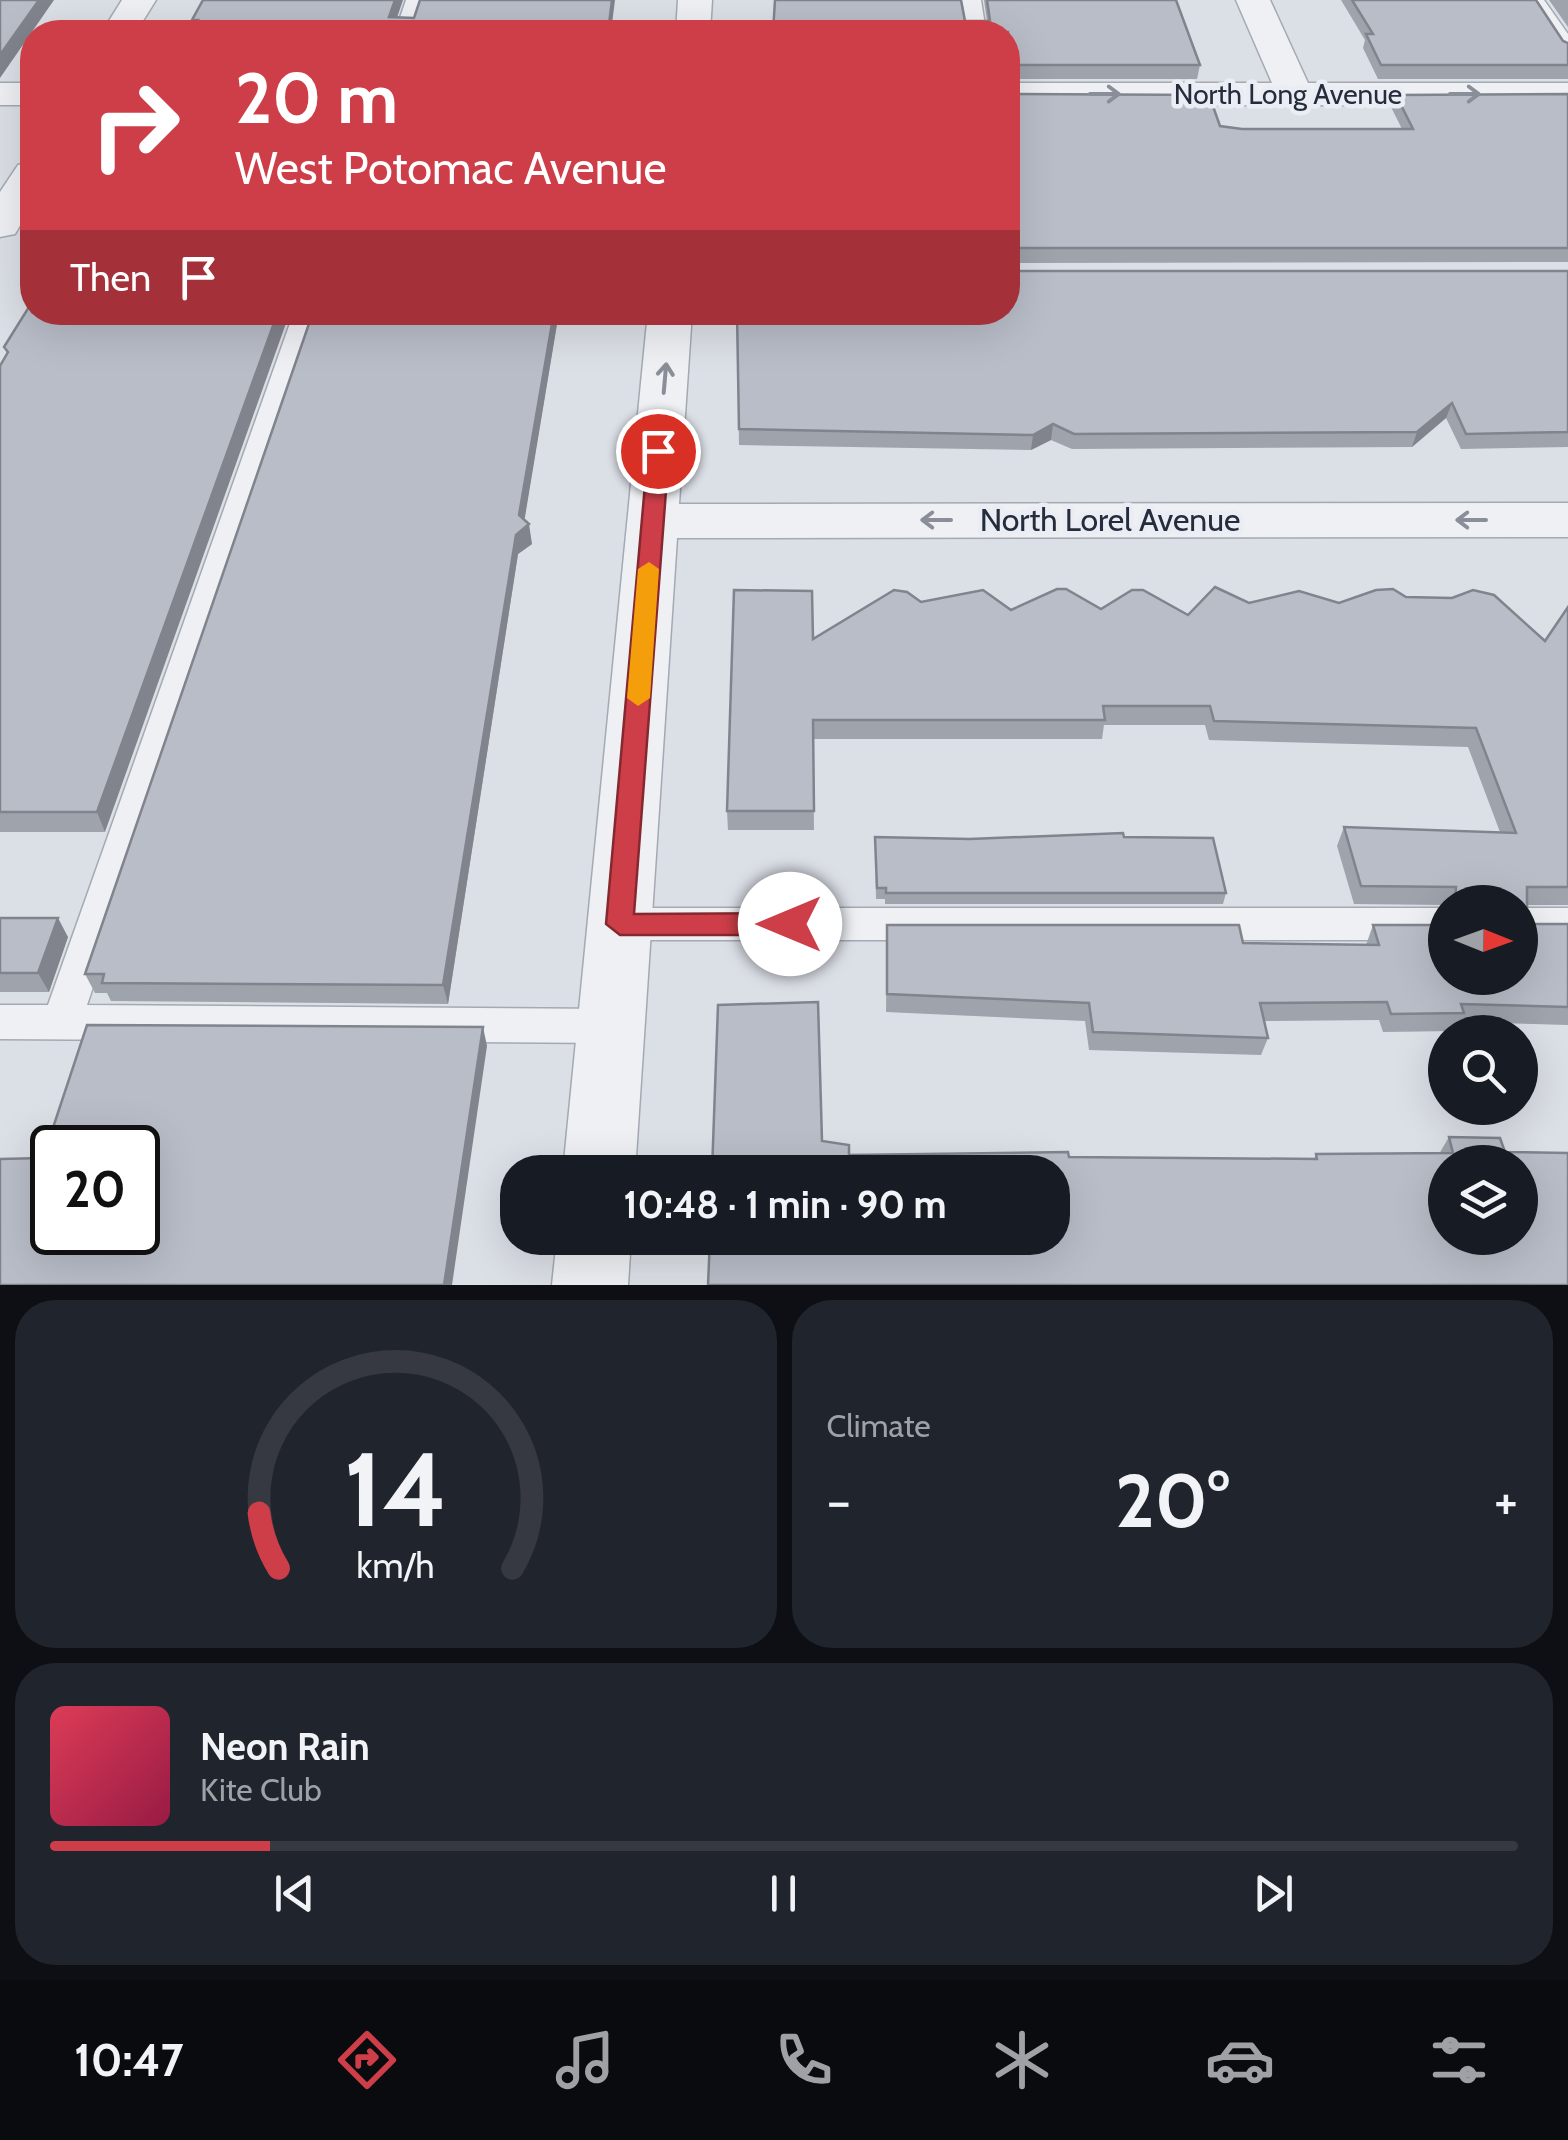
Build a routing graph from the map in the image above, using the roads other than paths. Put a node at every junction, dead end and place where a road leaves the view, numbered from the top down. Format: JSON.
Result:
{"nodes":[{"id":1,"x":1253,"y":0,"type":"edge"},
{"id":2,"x":1534,"y":0,"type":"edge"},
{"id":3,"x":1568,"y":49,"type":"edge"},
{"id":4,"x":1020,"y":94,"type":"edge"},
{"id":5,"x":1295,"y":94,"type":"junction"},
{"id":6,"x":1568,"y":94,"type":"edge"},
{"id":7,"x":20,"y":192,"type":"edge"},
{"id":8,"x":0,"y":225,"type":"edge"},
{"id":9,"x":303,"y":325,"type":"edge"},
{"id":10,"x":669,"y":325,"type":"edge"},
{"id":11,"x":652,"y":520,"type":"junction"},
{"id":12,"x":1568,"y":520,"type":"edge"},
{"id":13,"x":620,"y":924,"type":"junction"},
{"id":14,"x":1428,"y":924,"type":"edge"},
{"id":15,"x":1538,"y":924,"type":"edge"},
{"id":16,"x":1568,"y":924,"type":"edge"},
{"id":17,"x":0,"y":1022,"type":"edge"},
{"id":18,"x":62,"y":1022,"type":"junction"},
{"id":19,"x":612,"y":1026,"type":"junction"},
{"id":20,"x":601,"y":1155,"type":"edge"},
{"id":21,"x":593,"y":1255,"type":"edge"},
{"id":22,"x":590,"y":1285,"type":"edge"}],
"edges":[{"from":1,"to":5,"type":"street"},
{"from":2,"to":3,"type":"lane"},
{"from":4,"to":5,"type":"street","name":"North Long Avenue","one_way":true},
{"from":5,"to":6,"type":"street","name":"North Long Avenue","one_way":true},
{"from":7,"to":8,"type":"street"},
{"from":9,"to":18,"type":"lane"},
{"from":11,"to":10,"type":"street","one_way":true},
{"from":12,"to":11,"type":"street","name":"North Lorel Avenue","one_way":true},
{"from":11,"to":13,"type":"street"},
{"from":13,"to":14,"type":"lane"},
{"from":13,"to":19,"type":"street"},
{"from":15,"to":16,"type":"lane"},
{"from":17,"to":18,"type":"lane"},
{"from":18,"to":19,"type":"lane"},
{"from":19,"to":20,"type":"street"},
{"from":21,"to":22,"type":"street"}]}
